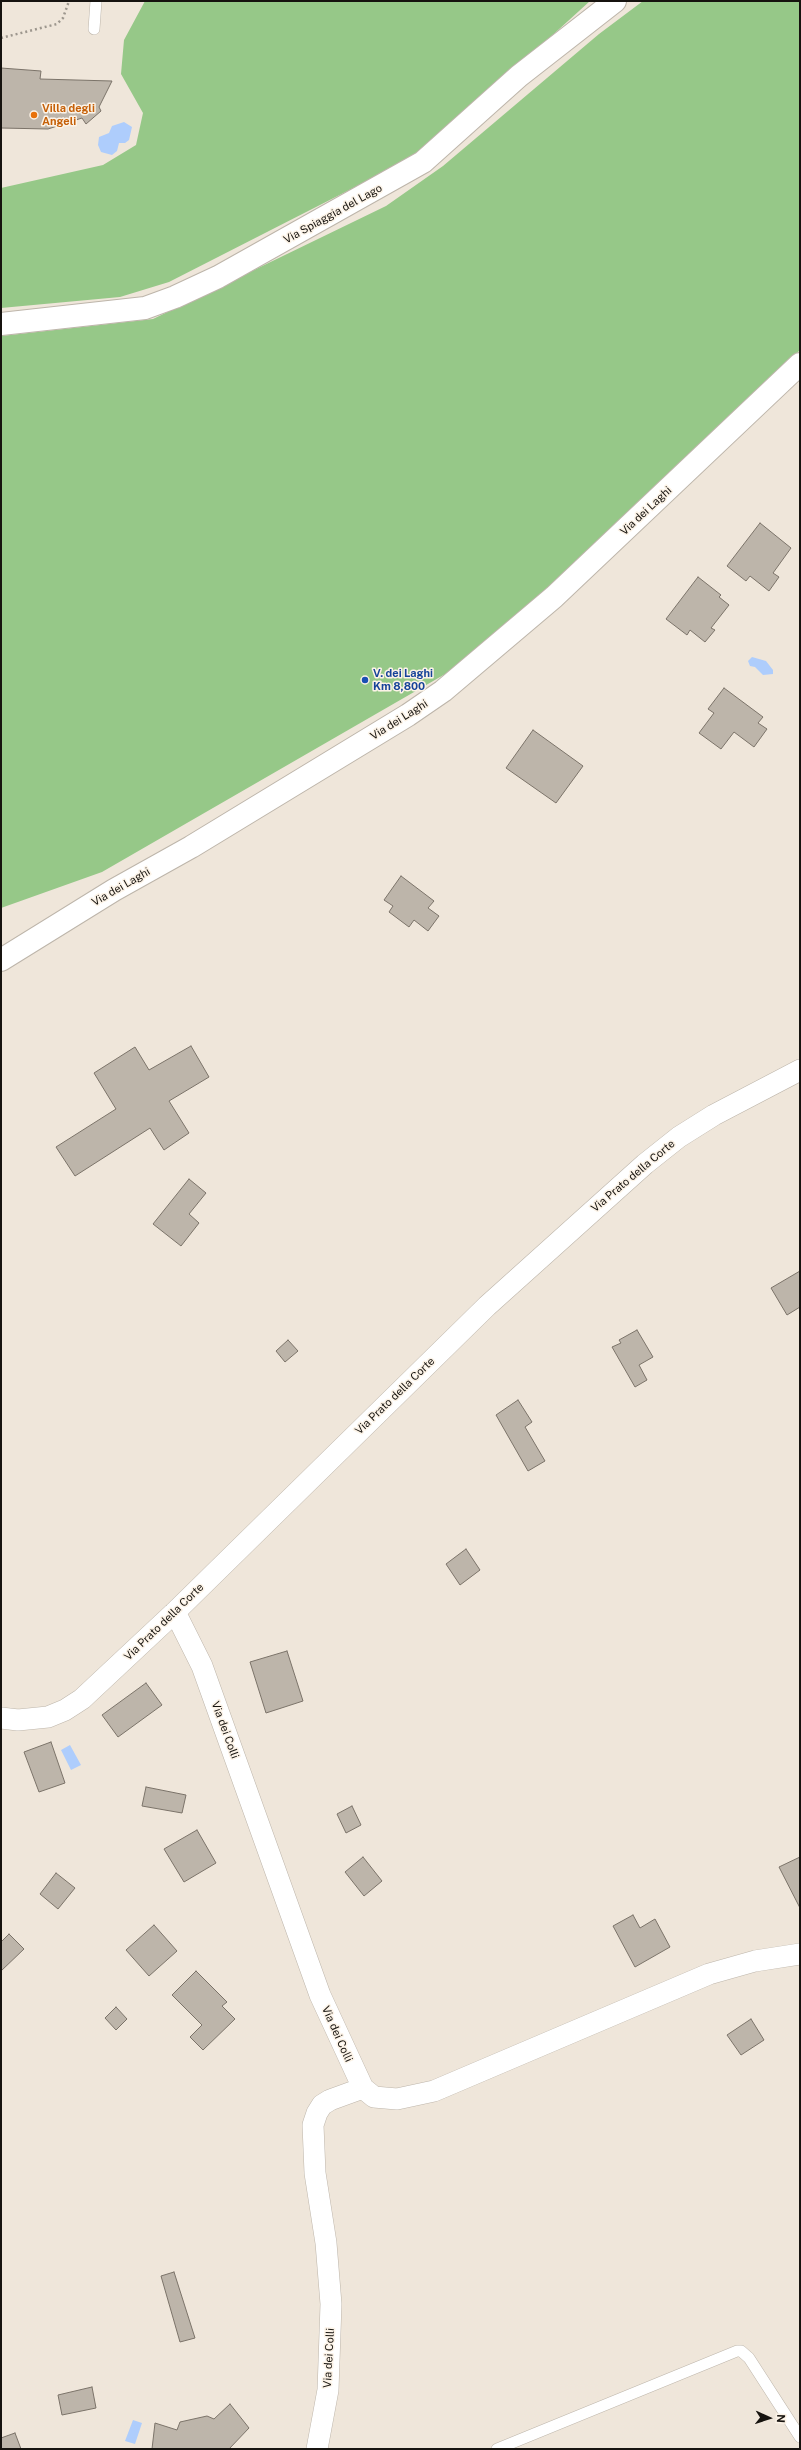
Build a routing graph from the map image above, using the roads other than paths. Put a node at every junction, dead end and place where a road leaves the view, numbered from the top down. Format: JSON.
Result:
{"nodes":[{"id":1,"x":96,"y":1,"type":"edge"},
{"id":2,"x":615,"y":1,"type":"edge"},
{"id":3,"x":94,"y":29,"type":"dead end"},
{"id":4,"x":1,"y":324,"type":"edge"},
{"id":5,"x":800,"y":364,"type":"edge"},
{"id":6,"x":1,"y":960,"type":"edge"},
{"id":7,"x":800,"y":1070,"type":"edge"},
{"id":8,"x":176,"y":1612,"type":"junction"},
{"id":9,"x":1,"y":1718,"type":"edge"},
{"id":10,"x":800,"y":1954,"type":"edge"},
{"id":11,"x":363,"y":2088,"type":"junction"},
{"id":12,"x":800,"y":2437,"type":"edge"},
{"id":13,"x":318,"y":2449,"type":"edge"},
{"id":14,"x":497,"y":2449,"type":"edge"}],
"edges":[{"from":1,"to":3,"type":"lane"},
{"from":2,"to":4,"type":"main road","name":"Via Spiaggia del Lago"},
{"from":5,"to":6,"type":"main road","name":"Via dei Laghi"},
{"from":7,"to":8,"type":"street","name":"Via Prato della Corte"},
{"from":8,"to":9,"type":"street","name":"Via Prato della Corte"},
{"from":8,"to":11,"type":"street","name":"Via dei Colli"},
{"from":10,"to":11,"type":"street"},
{"from":11,"to":13,"type":"street","name":"Via dei Colli"},
{"from":12,"to":14,"type":"lane"}]}
